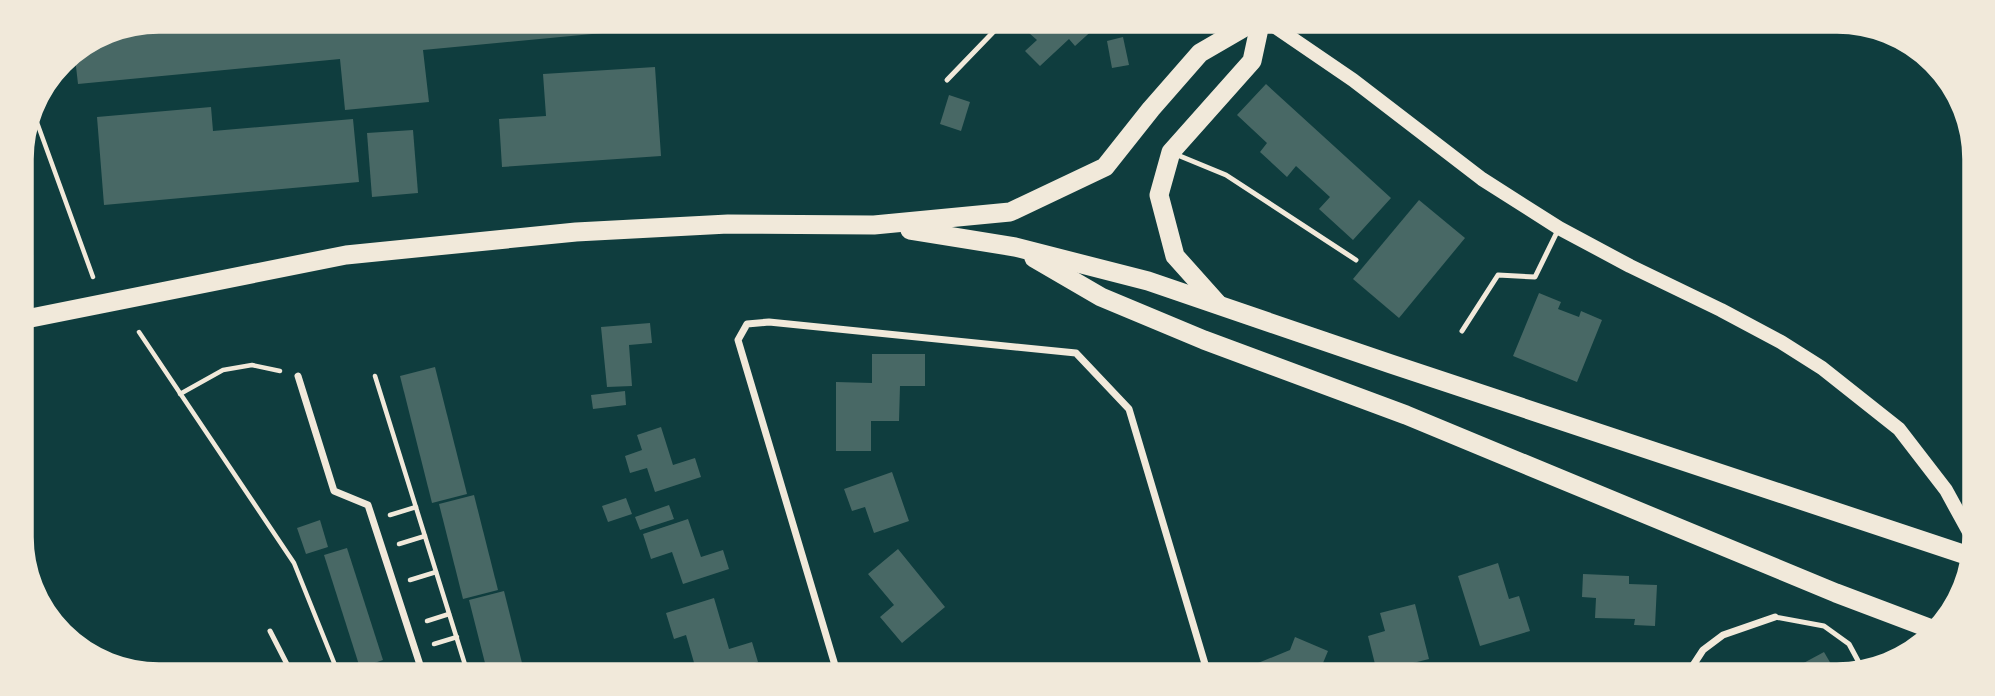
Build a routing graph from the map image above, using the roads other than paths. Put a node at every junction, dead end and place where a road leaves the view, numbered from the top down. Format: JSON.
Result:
{"nodes":[{"id":1,"x":993,"y":32,"type":"edge"},
{"id":2,"x":1237,"y":32,"type":"edge"},
{"id":3,"x":1258,"y":32,"type":"edge"},
{"id":4,"x":1283,"y":32,"type":"edge"},
{"id":5,"x":947,"y":80,"type":"dead end"},
{"id":6,"x":1171,"y":152,"type":"junction"},
{"id":7,"x":874,"y":225,"type":"junction"},
{"id":8,"x":1559,"y":228,"type":"junction"},
{"id":9,"x":1016,"y":247,"type":"junction"},
{"id":10,"x":1356,"y":260,"type":"dead end"},
{"id":11,"x":1220,"y":307,"type":"junction"},
{"id":12,"x":32,"y":318,"type":"edge"},
{"id":13,"x":1462,"y":331,"type":"dead end"},
{"id":14,"x":298,"y":376,"type":"road end"},
{"id":15,"x":1964,"y":522,"type":"edge"},
{"id":16,"x":1962,"y":554,"type":"edge"},
{"id":17,"x":1774,"y":617,"type":"joint"},
{"id":18,"x":1926,"y":627,"type":"edge"},
{"id":19,"x":270,"y":631,"type":"dead end"},
{"id":20,"x":1859,"y":662,"type":"edge"},
{"id":21,"x":287,"y":664,"type":"edge"},
{"id":22,"x":420,"y":664,"type":"edge"},
{"id":23,"x":834,"y":664,"type":"edge"},
{"id":24,"x":1205,"y":664,"type":"edge"},
{"id":25,"x":1694,"y":664,"type":"edge"}],
"edges":[{"from":1,"to":5,"type":"lane"},
{"from":2,"to":7,"type":"highway"},
{"from":3,"to":6,"type":"highway"},
{"from":4,"to":8,"type":"main road"},
{"from":6,"to":10,"type":"lane"},
{"from":6,"to":11,"type":"highway"},
{"from":7,"to":9,"type":"highway"},
{"from":7,"to":12,"type":"highway"},
{"from":8,"to":13,"type":"lane"},
{"from":8,"to":15,"type":"main road"},
{"from":9,"to":11,"type":"highway"},
{"from":9,"to":18,"type":"highway"},
{"from":11,"to":16,"type":"highway"},
{"from":14,"to":22,"type":"street"},
{"from":17,"to":20,"type":"lane"},
{"from":17,"to":25,"type":"street"},
{"from":19,"to":21,"type":"lane"},
{"from":23,"to":24,"type":"street"}]}
